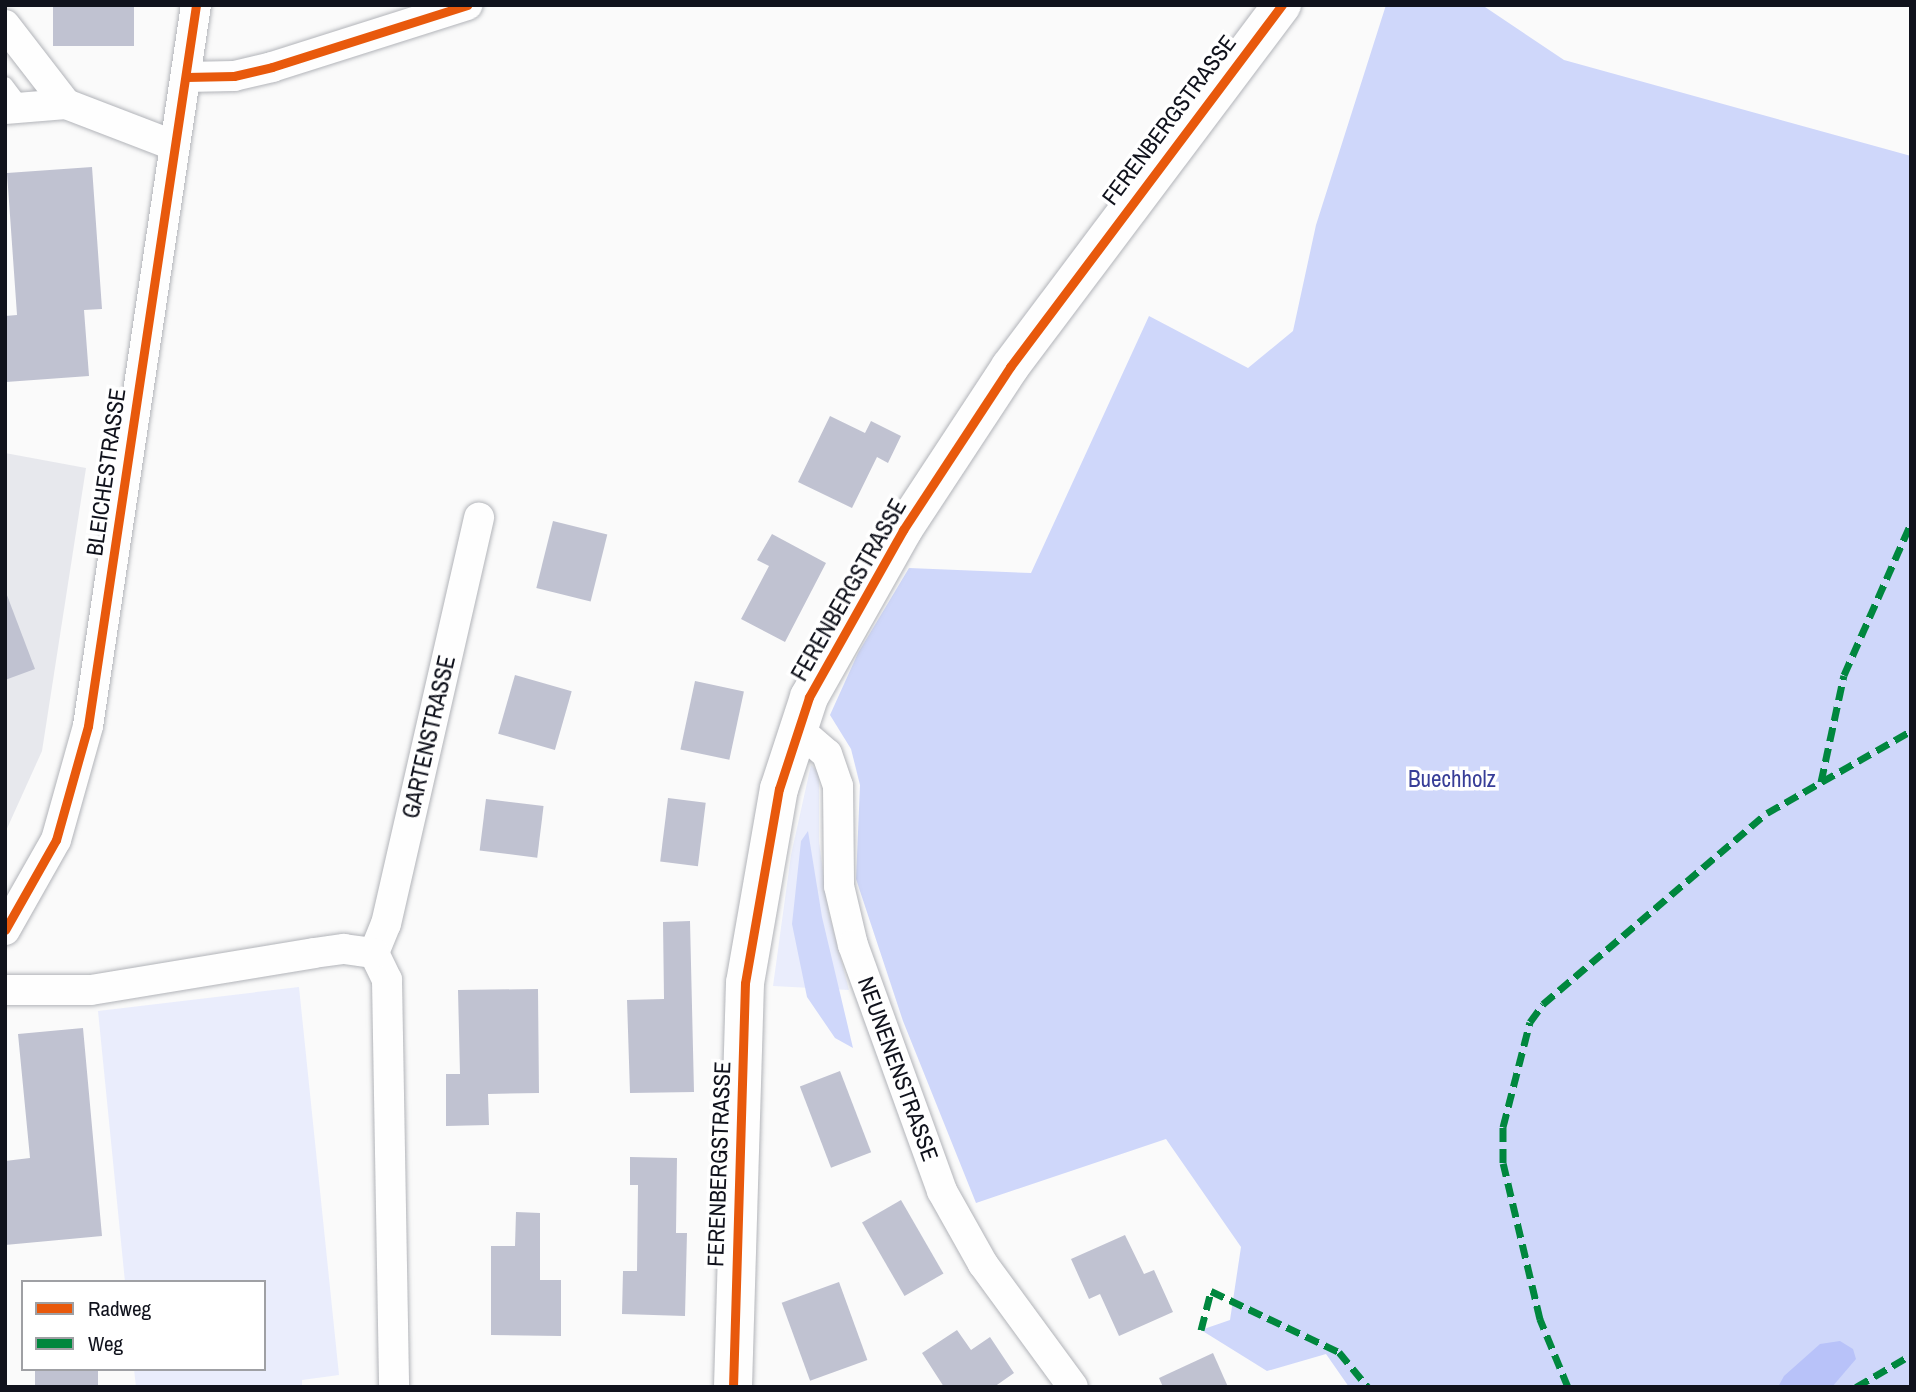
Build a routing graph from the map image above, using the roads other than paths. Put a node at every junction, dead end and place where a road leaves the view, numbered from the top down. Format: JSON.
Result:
{"nodes":[{"id":1,"x":196,"y":5,"type":"edge"},
{"id":2,"x":467,"y":5,"type":"edge"},
{"id":3,"x":1282,"y":5,"type":"edge"},
{"id":4,"x":5,"y":25,"type":"edge"},
{"id":5,"x":186,"y":76,"type":"junction"},
{"id":6,"x":10,"y":100,"type":"edge"},
{"id":7,"x":66,"y":104,"type":"junction"},
{"id":8,"x":173,"y":145,"type":"junction"},
{"id":9,"x":479,"y":518,"type":"dead end"},
{"id":10,"x":798,"y":729,"type":"junction"},
{"id":11,"x":5,"y":930,"type":"edge"},
{"id":12,"x":374,"y":953,"type":"junction"},
{"id":13,"x":5,"y":990,"type":"edge"},
{"id":14,"x":394,"y":1387,"type":"edge"},
{"id":15,"x":733,"y":1387,"type":"edge"},
{"id":16,"x":1073,"y":1387,"type":"edge"}],
"edges":[{"from":1,"to":5,"type":"street","name":"BLEICHESTRASSE"},
{"from":2,"to":5,"type":"street"},
{"from":3,"to":10,"type":"street","name":"FERENBERGSTRASSE"},
{"from":4,"to":7,"type":"street"},
{"from":5,"to":8,"type":"street","name":"BLEICHESTRASSE"},
{"from":6,"to":7,"type":"street"},
{"from":7,"to":8,"type":"street"},
{"from":8,"to":11,"type":"street","name":"BLEICHESTRASSE"},
{"from":9,"to":12,"type":"street","name":"GARTENSTRASSE"},
{"from":10,"to":15,"type":"street","name":"FERENBERGSTRASSE"},
{"from":10,"to":16,"type":"street","name":"NEUNENENSTRASSE"},
{"from":12,"to":13,"type":"street"},
{"from":12,"to":14,"type":"street"}]}
